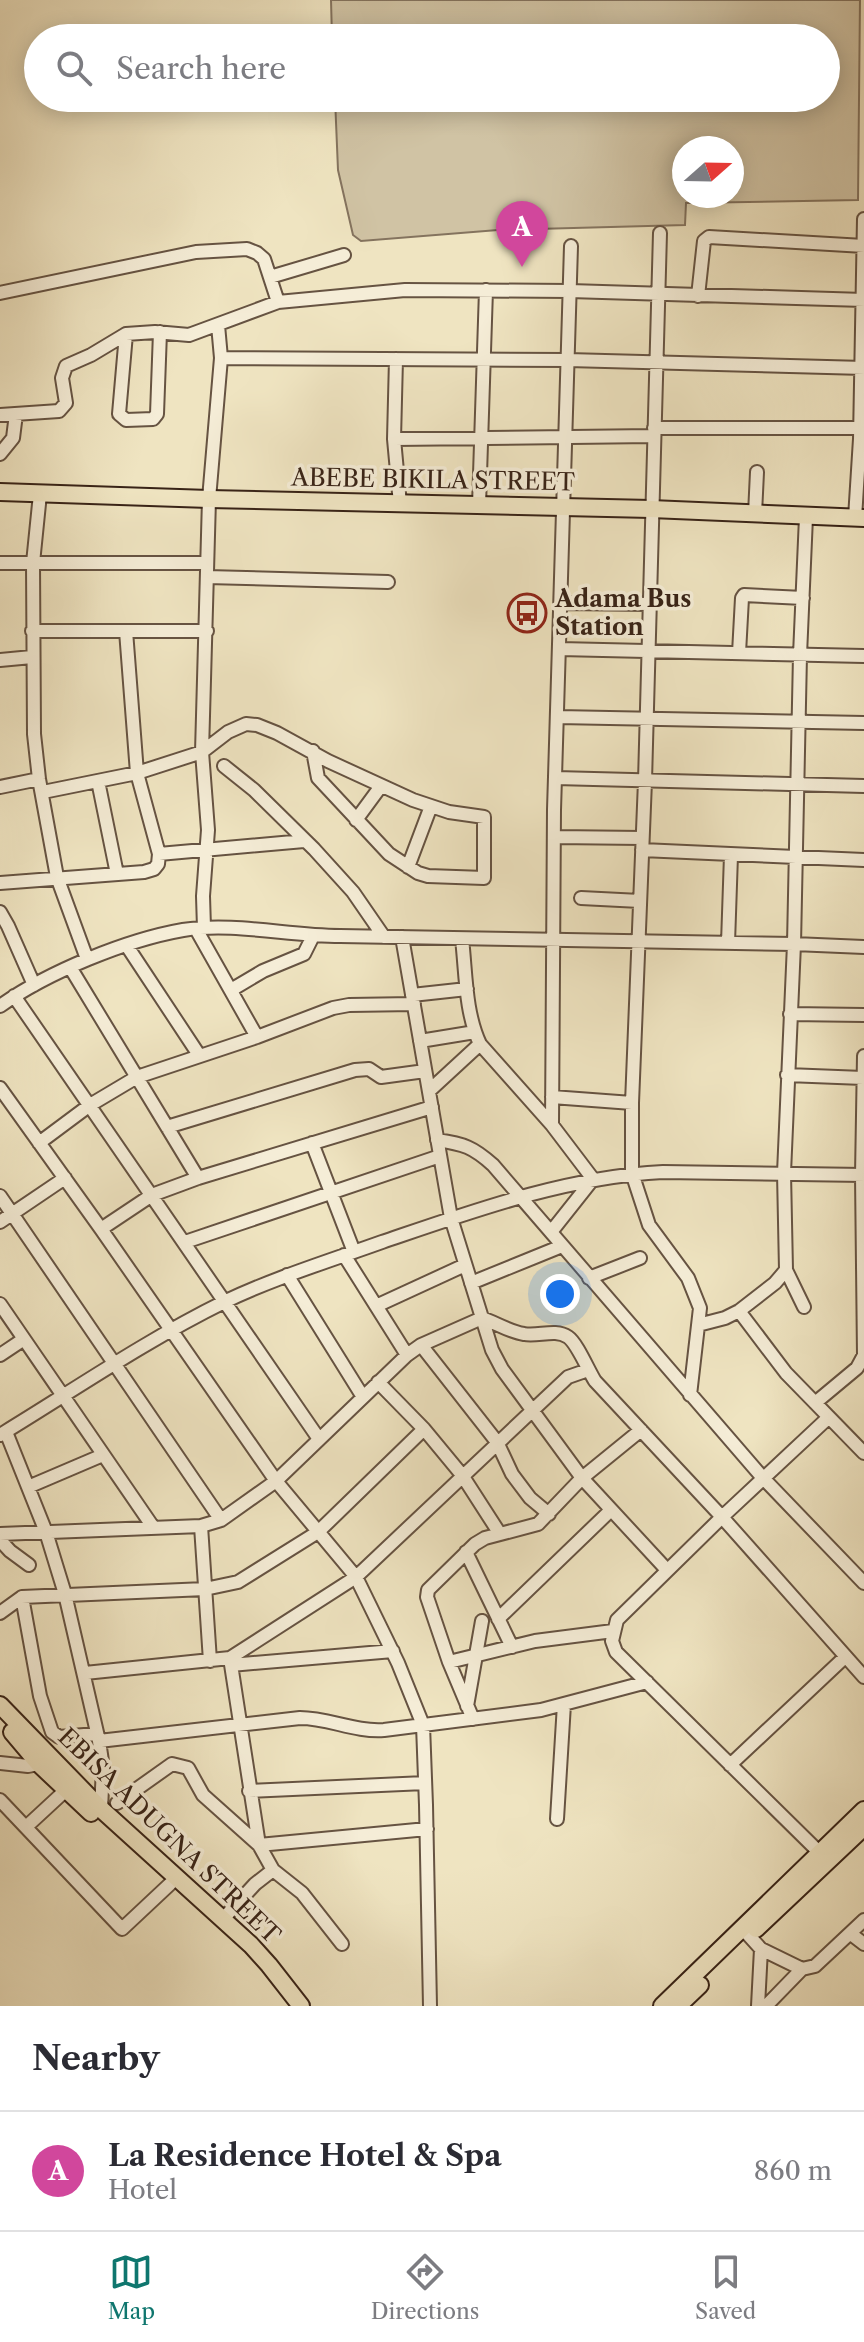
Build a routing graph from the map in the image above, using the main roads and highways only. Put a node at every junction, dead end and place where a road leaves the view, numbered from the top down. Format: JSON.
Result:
{"nodes":[{"id":1,"x":0,"y":492,"type":"edge"},
{"id":2,"x":860,"y":518,"type":"edge"},
{"id":3,"x":0,"y":1705,"type":"edge"},
{"id":4,"x":0,"y":1720,"type":"edge"},
{"id":5,"x":864,"y":1810,"type":"edge"},
{"id":6,"x":864,"y":1827,"type":"edge"},
{"id":7,"x":824,"y":1857,"type":"junction"},
{"id":8,"x":751,"y":1938,"type":"junction"},
{"id":9,"x":287,"y":2006,"type":"edge"},
{"id":10,"x":301,"y":2006,"type":"edge"},
{"id":11,"x":662,"y":2006,"type":"edge"},
{"id":12,"x":678,"y":2006,"type":"edge"}],
"edges":[{"from":1,"to":2,"type":"main road","name":"ABEBE BIKILA STREET"},
{"from":3,"to":10,"type":"main road","name":"EBISA ADUGNA STREET"},
{"from":4,"to":9,"type":"main road","name":"EBISA ADUGNA STREET"},
{"from":5,"to":7,"type":"main road"},
{"from":6,"to":7,"type":"main road"},
{"from":7,"to":8,"type":"main road"},
{"from":8,"to":11,"type":"main road"},
{"from":8,"to":12,"type":"main road"}]}
